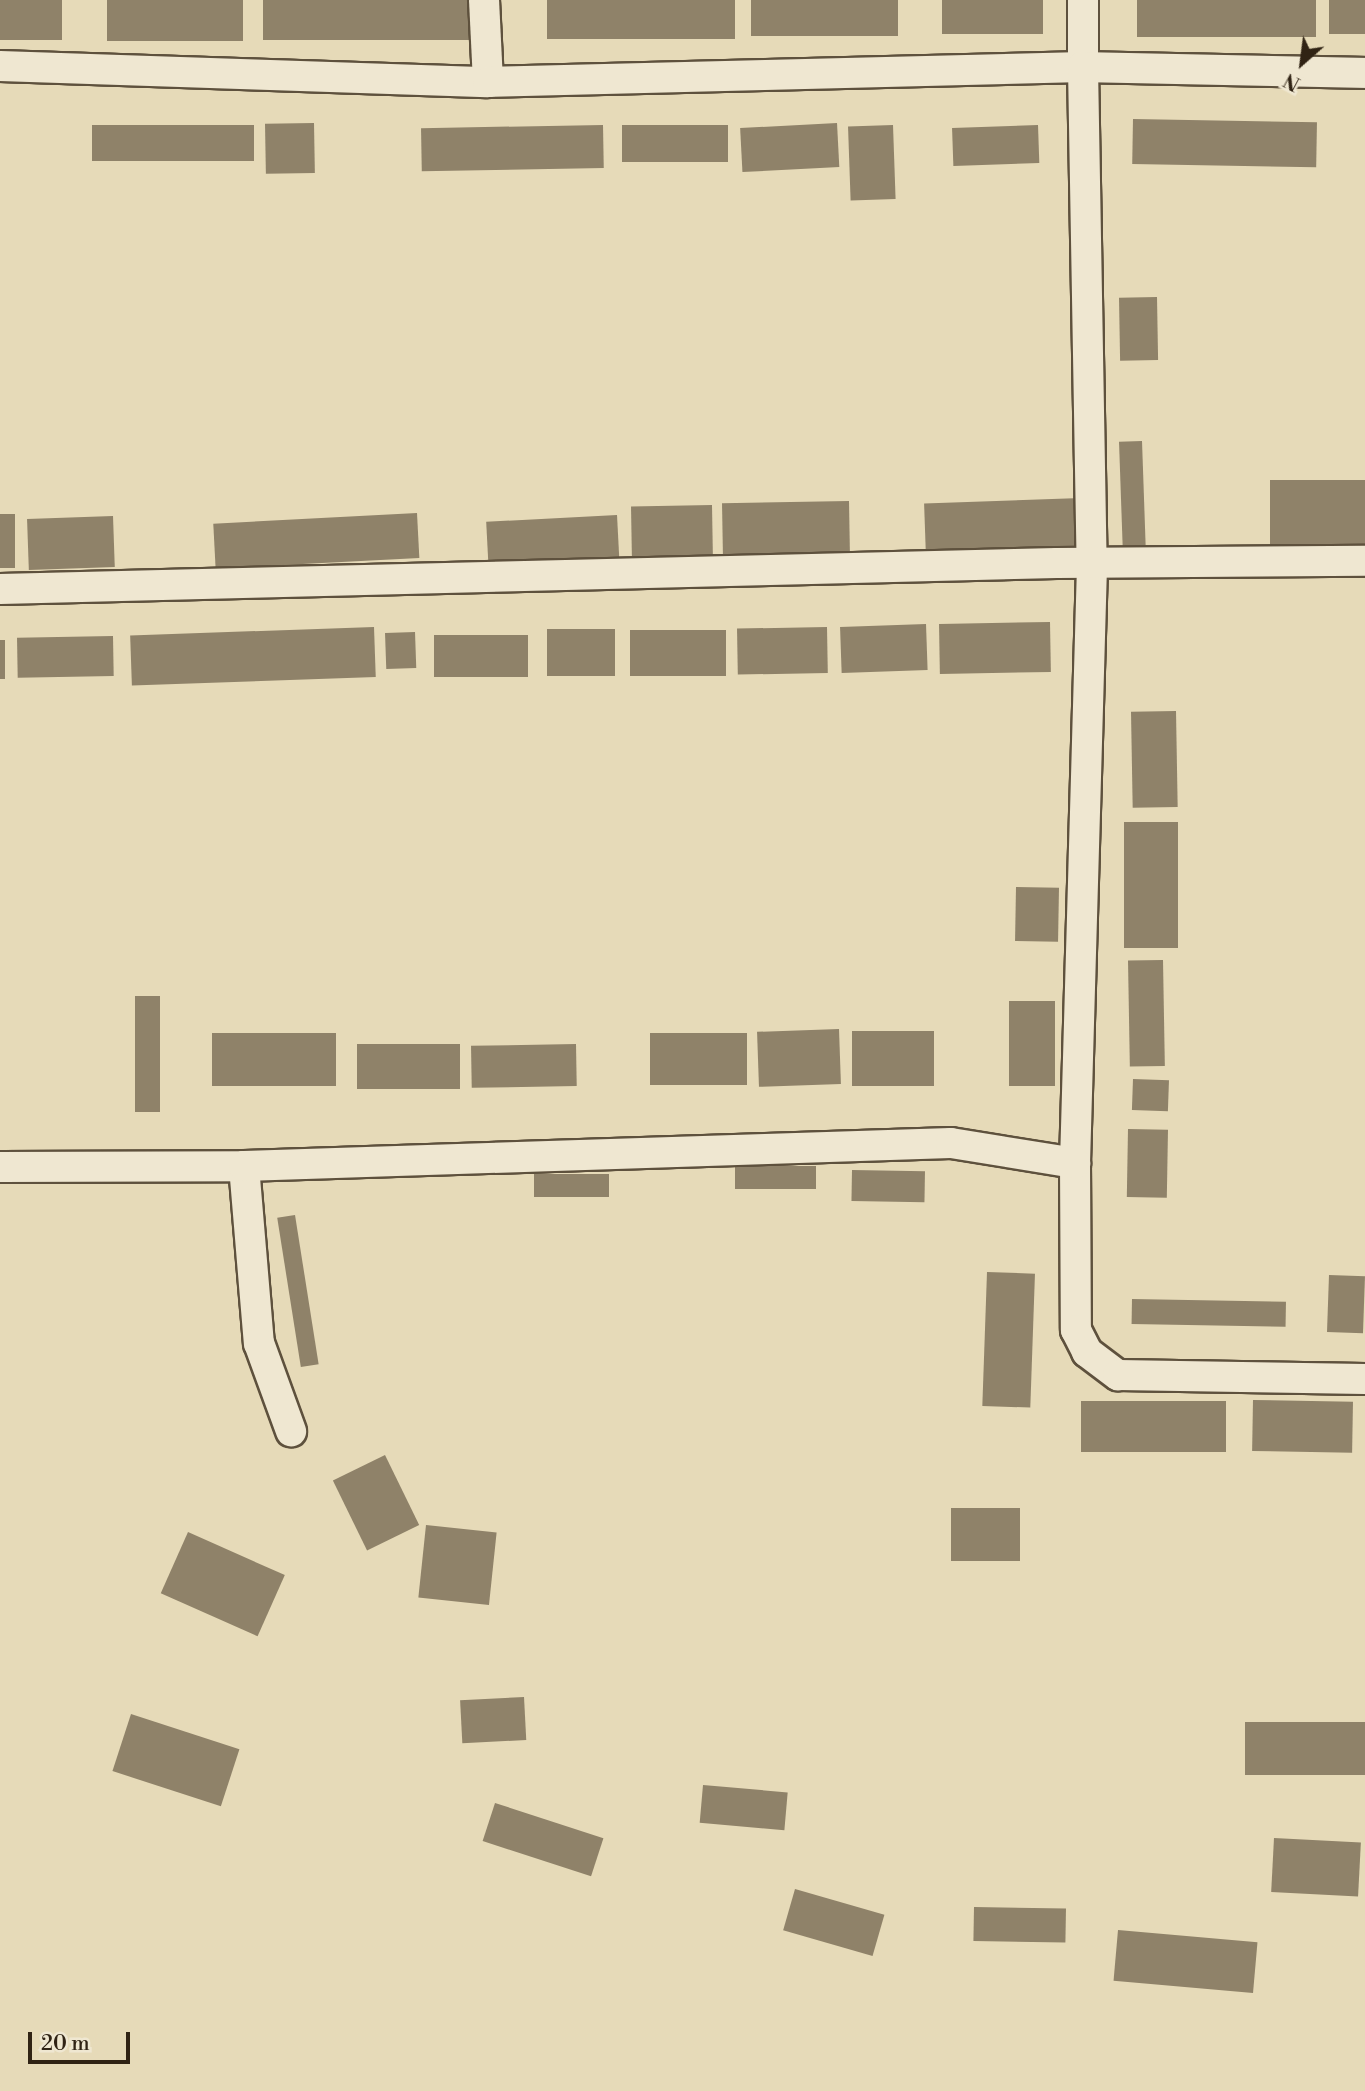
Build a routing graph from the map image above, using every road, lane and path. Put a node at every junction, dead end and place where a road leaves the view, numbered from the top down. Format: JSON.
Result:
{"nodes":[{"id":1,"x":484,"y":0,"type":"edge"},
{"id":2,"x":1083,"y":0,"type":"edge"},
{"id":3,"x":0,"y":66,"type":"edge"},
{"id":4,"x":1083,"y":67,"type":"junction"},
{"id":5,"x":1365,"y":74,"type":"edge"},
{"id":6,"x":488,"y":82,"type":"junction"},
{"id":7,"x":1365,"y":561,"type":"edge"},
{"id":8,"x":1092,"y":566,"type":"junction"},
{"id":9,"x":0,"y":589,"type":"edge"},
{"id":10,"x":1075,"y":1163,"type":"junction"},
{"id":11,"x":244,"y":1166,"type":"junction"},
{"id":12,"x":0,"y":1167,"type":"edge"},
{"id":13,"x":1365,"y":1379,"type":"edge"},
{"id":14,"x":291,"y":1431,"type":"dead end"}],
"edges":[{"from":1,"to":6,"type":"street"},
{"from":2,"to":4,"type":"street"},
{"from":3,"to":6,"type":"street"},
{"from":4,"to":5,"type":"street"},
{"from":4,"to":6,"type":"street"},
{"from":4,"to":8,"type":"street"},
{"from":7,"to":8,"type":"street"},
{"from":8,"to":9,"type":"street"},
{"from":8,"to":10,"type":"street"},
{"from":10,"to":11,"type":"street"},
{"from":10,"to":13,"type":"street"},
{"from":11,"to":12,"type":"street"},
{"from":11,"to":14,"type":"street"}]}
